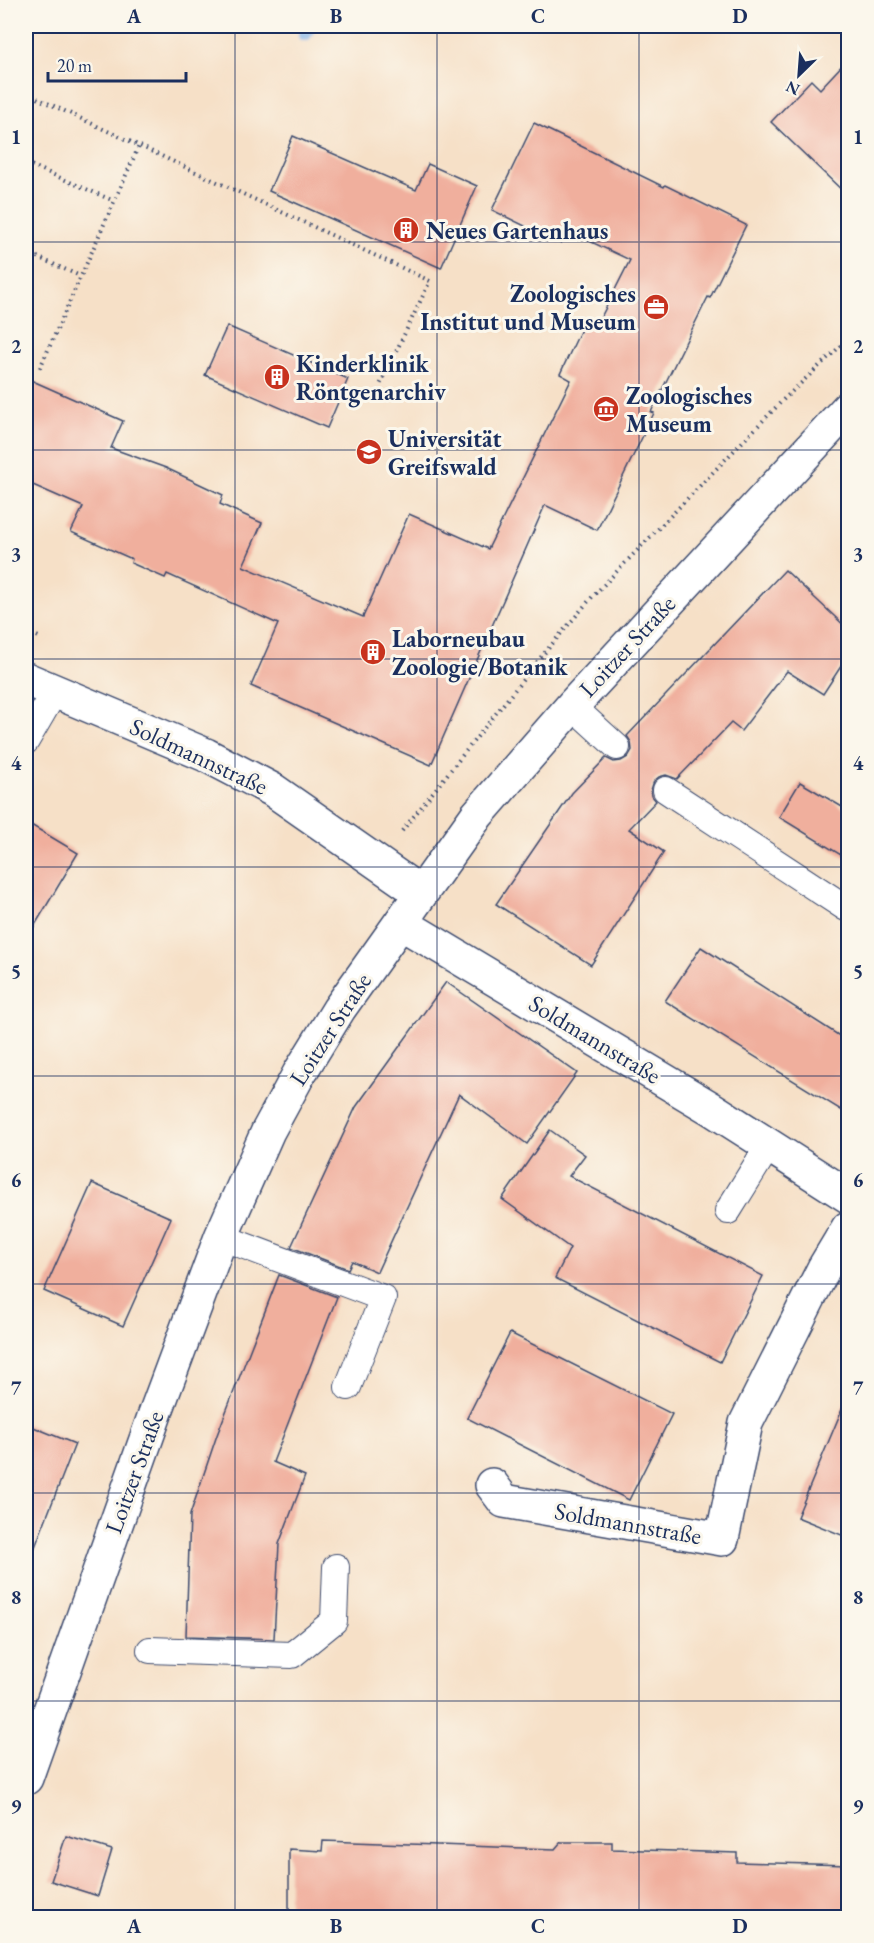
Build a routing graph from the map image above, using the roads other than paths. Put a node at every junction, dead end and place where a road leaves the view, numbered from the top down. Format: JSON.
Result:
{"nodes":[{"id":1,"x":849,"y":408,"type":"edge"},
{"id":2,"x":26,"y":679,"type":"edge"},
{"id":3,"x":55,"y":691,"type":"junction"},
{"id":4,"x":572,"y":706,"type":"junction"},
{"id":5,"x":26,"y":741,"type":"edge"},
{"id":6,"x":617,"y":747,"type":"dead end"},
{"id":7,"x":666,"y":790,"type":"dead end"},
{"id":8,"x":420,"y":893,"type":"junction"},
{"id":9,"x":846,"y":908,"type":"dead end"},
{"id":10,"x":401,"y":923,"type":"junction"},
{"id":11,"x":769,"y":1145,"type":"junction"},
{"id":12,"x":849,"y":1196,"type":"edge"},
{"id":13,"x":728,"y":1211,"type":"dead end"},
{"id":14,"x":849,"y":1228,"type":"edge"},
{"id":15,"x":221,"y":1237,"type":"junction"},
{"id":16,"x":348,"y":1386,"type":"dead end"},
{"id":17,"x":492,"y":1485,"type":"dead end"},
{"id":18,"x":336,"y":1567,"type":"dead end"},
{"id":19,"x":150,"y":1650,"type":"dead end"},
{"id":20,"x":26,"y":1778,"type":"edge"}],
"edges":[{"from":1,"to":4,"type":"main road","name":"Loitzer Straße"},
{"from":2,"to":3,"type":"main road","name":"Soldmannstraße"},
{"from":3,"to":5,"type":"lane"},
{"from":3,"to":8,"type":"main road","name":"Soldmannstraße"},
{"from":4,"to":6,"type":"lane"},
{"from":4,"to":8,"type":"main road","name":"Loitzer Straße"},
{"from":7,"to":9,"type":"lane"},
{"from":8,"to":10,"type":"main road","name":"Loitzer Straße"},
{"from":10,"to":11,"type":"main road","name":"Soldmannstraße"},
{"from":10,"to":15,"type":"main road","name":"Loitzer Straße"},
{"from":11,"to":12,"type":"main road","name":"Soldmannstraße"},
{"from":11,"to":13,"type":"lane"},
{"from":14,"to":17,"type":"main road","name":"Soldmannstraße"},
{"from":15,"to":16,"type":"lane"},
{"from":15,"to":20,"type":"main road","name":"Loitzer Straße"},
{"from":18,"to":19,"type":"lane"}]}
